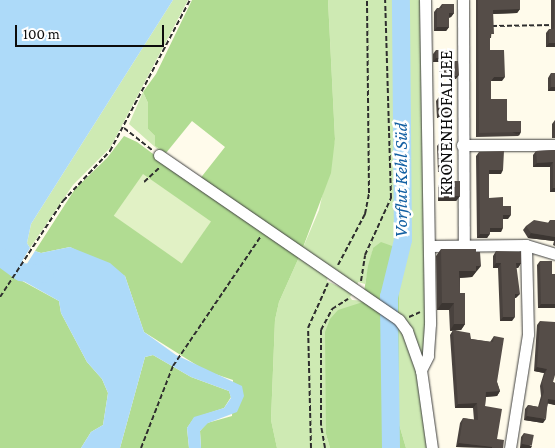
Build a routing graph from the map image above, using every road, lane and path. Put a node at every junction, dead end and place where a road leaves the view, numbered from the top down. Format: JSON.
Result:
{"nodes":[{"id":1,"x":190,"y":0,"type":"edge"},
{"id":2,"x":367,"y":0,"type":"edge"},
{"id":3,"x":385,"y":0,"type":"edge"},
{"id":4,"x":425,"y":0,"type":"edge"},
{"id":5,"x":463,"y":0,"type":"edge"},
{"id":6,"x":491,"y":26,"type":"edge"},
{"id":7,"x":555,"y":26,"type":"edge"},
{"id":8,"x":124,"y":128,"type":"junction"},
{"id":9,"x":462,"y":145,"type":"junction"},
{"id":10,"x":555,"y":145,"type":"edge"},
{"id":11,"x":163,"y":158,"type":"junction"},
{"id":12,"x":144,"y":182,"type":"dead end"},
{"id":13,"x":267,"y":227,"type":"junction"},
{"id":14,"x":526,"y":245,"type":"junction"},
{"id":15,"x":429,"y":246,"type":"junction"},
{"id":16,"x":464,"y":246,"type":"junction"},
{"id":17,"x":555,"y":254,"type":"edge"},
{"id":18,"x":333,"y":275,"type":"junction"},
{"id":19,"x":360,"y":293,"type":"junction"},
{"id":20,"x":0,"y":297,"type":"edge"},
{"id":21,"x":430,"y":309,"type":"junction"},
{"id":22,"x":397,"y":318,"type":"junction"},
{"id":23,"x":420,"y":370,"type":"junction"},
{"id":24,"x":141,"y":448,"type":"edge"},
{"id":25,"x":311,"y":448,"type":"edge"},
{"id":26,"x":325,"y":448,"type":"edge"},
{"id":27,"x":432,"y":448,"type":"edge"},
{"id":28,"x":510,"y":448,"type":"edge"}],
"edges":[{"from":1,"to":8,"type":"path"},
{"from":2,"to":18,"type":"path"},
{"from":3,"to":19,"type":"path"},
{"from":4,"to":15,"type":"street"},
{"from":5,"to":9,"type":"street","name":"KRONENHOFALLEE"},
{"from":6,"to":7,"type":"path"},
{"from":8,"to":11,"type":"path"},
{"from":8,"to":20,"type":"path"},
{"from":9,"to":10,"type":"street"},
{"from":9,"to":16,"type":"street","name":"KRONENHOFALLEE"},
{"from":11,"to":12,"type":"path"},
{"from":11,"to":13,"type":"street"},
{"from":13,"to":18,"type":"street"},
{"from":13,"to":24,"type":"path"},
{"from":14,"to":16,"type":"street"},
{"from":14,"to":17,"type":"street"},
{"from":14,"to":28,"type":"street"},
{"from":15,"to":16,"type":"street"},
{"from":15,"to":21,"type":"street"},
{"from":18,"to":19,"type":"street"},
{"from":18,"to":25,"type":"path"},
{"from":19,"to":22,"type":"street"},
{"from":19,"to":26,"type":"path"},
{"from":21,"to":22,"type":"path"},
{"from":21,"to":23,"type":"street"},
{"from":22,"to":23,"type":"street"},
{"from":23,"to":27,"type":"street"}]}
